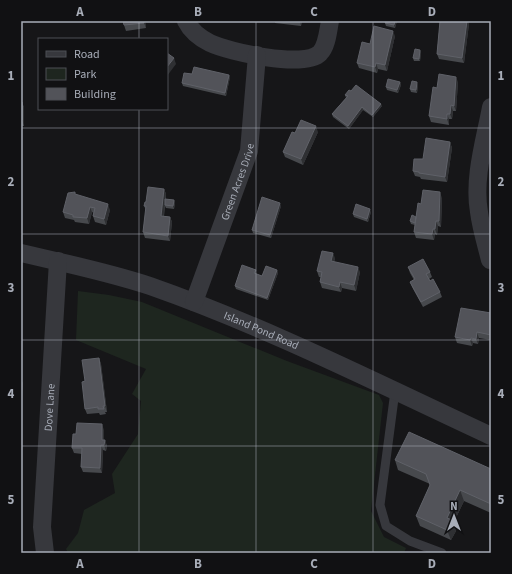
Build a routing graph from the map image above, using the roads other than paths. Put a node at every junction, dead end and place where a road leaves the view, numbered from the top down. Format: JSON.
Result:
{"nodes":[{"id":1,"x":186,"y":21,"type":"edge"},
{"id":2,"x":330,"y":21,"type":"edge"},
{"id":3,"x":257,"y":55,"type":"junction"},
{"id":4,"x":491,"y":107,"type":"edge"},
{"id":5,"x":21,"y":253,"type":"edge"},
{"id":6,"x":490,"y":260,"type":"edge"},
{"id":7,"x":58,"y":261,"type":"junction"},
{"id":8,"x":194,"y":302,"type":"junction"},
{"id":9,"x":395,"y":391,"type":"junction"},
{"id":10,"x":491,"y":436,"type":"edge"},
{"id":11,"x":45,"y":553,"type":"edge"},
{"id":12,"x":442,"y":553,"type":"edge"}],
"edges":[{"from":1,"to":3,"type":"street"},
{"from":2,"to":3,"type":"street"},
{"from":3,"to":8,"type":"street","name":"Green Acres Drive"},
{"from":4,"to":6,"type":"street"},
{"from":5,"to":7,"type":"street","name":"Island Pond Road"},
{"from":7,"to":8,"type":"street","name":"Island Pond Road"},
{"from":7,"to":11,"type":"street","name":"Dove Lane"},
{"from":8,"to":9,"type":"street","name":"Island Pond Road"},
{"from":9,"to":10,"type":"street","name":"Island Pond Road"},
{"from":9,"to":12,"type":"lane"}]}
